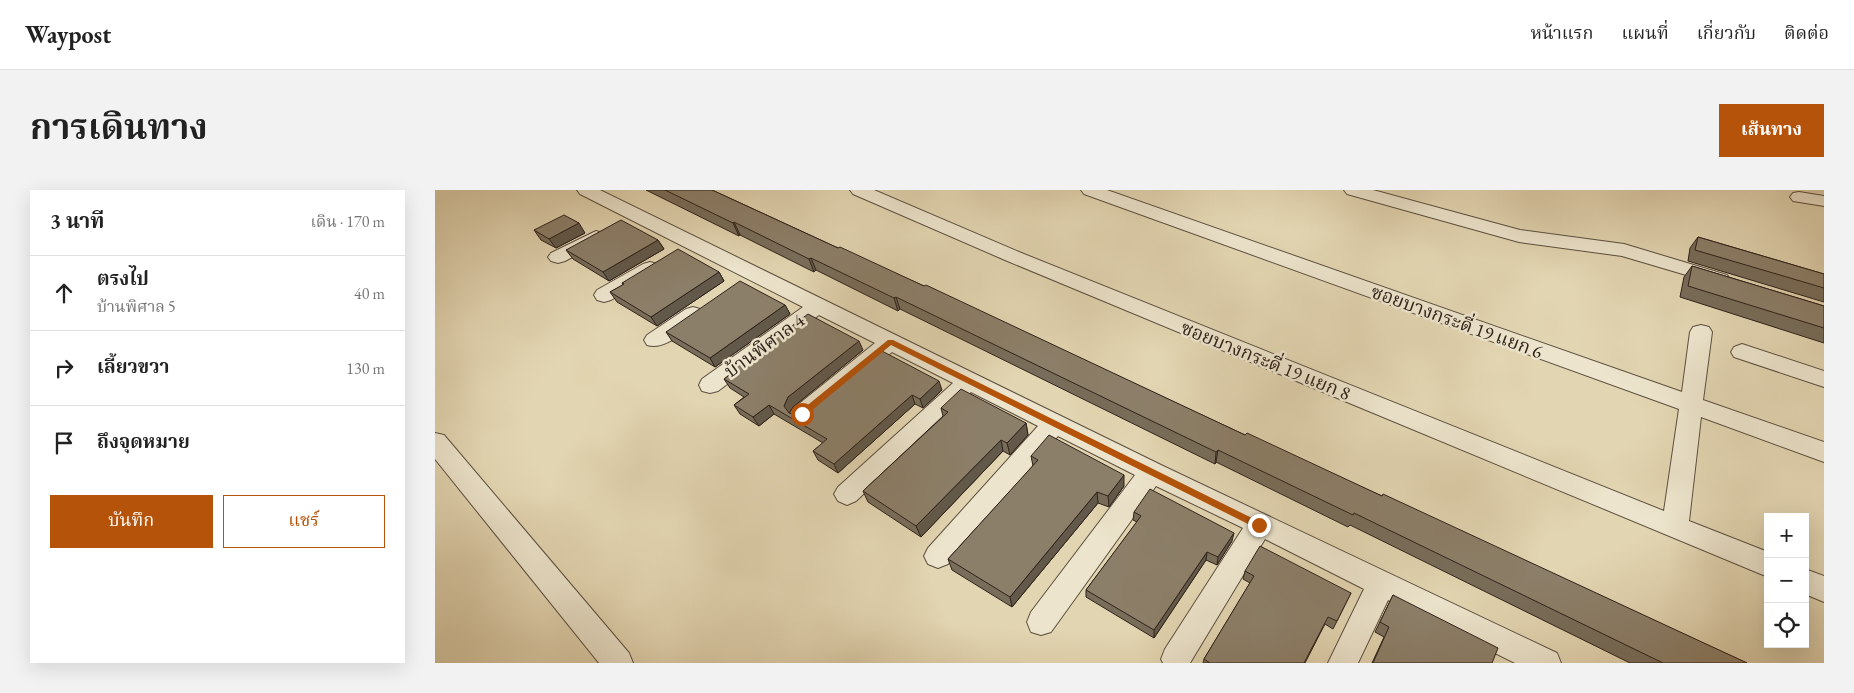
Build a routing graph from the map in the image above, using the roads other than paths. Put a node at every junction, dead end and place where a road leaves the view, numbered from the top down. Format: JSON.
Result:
{"nodes":[{"id":1,"x":586,"y":190,"type":"edge"},
{"id":2,"x":859,"y":190,"type":"edge"},
{"id":3,"x":1090,"y":190,"type":"edge"},
{"id":4,"x":1363,"y":192,"type":"edge"},
{"id":5,"x":1799,"y":196,"type":"dead end"},
{"id":6,"x":1824,"y":201,"type":"edge"},
{"id":7,"x":621,"y":223,"type":"junction"},
{"id":8,"x":679,"y":251,"type":"junction"},
{"id":9,"x":558,"y":257,"type":"dead end"},
{"id":10,"x":1739,"y":285,"type":"edge"},
{"id":11,"x":604,"y":295,"type":"dead end"},
{"id":12,"x":712,"y":301,"type":"edge"},
{"id":13,"x":818,"y":306,"type":"junction"},
{"id":14,"x":1701,"y":332,"type":"dead end"},
{"id":15,"x":655,"y":340,"type":"dead end"},
{"id":16,"x":890,"y":342,"type":"junction"},
{"id":17,"x":1742,"y":352,"type":"dead end"},
{"id":18,"x":1824,"y":379,"type":"edge"},
{"id":19,"x":969,"y":381,"type":"junction"},
{"id":20,"x":710,"y":385,"type":"dead end"},
{"id":21,"x":1691,"y":404,"type":"junction"},
{"id":22,"x":802,"y":414,"type":"edge"},
{"id":23,"x":1055,"y":424,"type":"junction"},
{"id":24,"x":435,"y":442,"type":"edge"},
{"id":25,"x":1824,"y":452,"type":"edge"},
{"id":26,"x":1152,"y":472,"type":"junction"},
{"id":27,"x":847,"y":494,"type":"dead end"},
{"id":28,"x":1259,"y":525,"type":"junction"},
{"id":29,"x":1675,"y":526,"type":"junction"},
{"id":30,"x":939,"y":556,"type":"dead end"},
{"id":31,"x":1764,"y":563,"type":"edge"},
{"id":32,"x":1382,"y":582,"type":"junction"},
{"id":33,"x":1809,"y":583,"type":"edge"},
{"id":34,"x":1824,"y":589,"type":"edge"},
{"id":35,"x":1041,"y":622,"type":"dead end"},
{"id":36,"x":1513,"y":656,"type":"edge"},
{"id":37,"x":1176,"y":659,"type":"dead end"},
{"id":38,"x":618,"y":663,"type":"edge"},
{"id":39,"x":1343,"y":663,"type":"edge"},
{"id":40,"x":1546,"y":663,"type":"edge"}],
"edges":[{"from":1,"to":7,"type":"street"},
{"from":2,"to":29,"type":"street","name":"ซอยบางกระดี่ 19 แยก 8"},
{"from":3,"to":21,"type":"street","name":"ซอยบางกระดี่ 19 แยก 6"},
{"from":4,"to":10,"type":"street"},
{"from":5,"to":6,"type":"street"},
{"from":7,"to":8,"type":"street"},
{"from":7,"to":9,"type":"street"},
{"from":8,"to":11,"type":"street"},
{"from":8,"to":13,"type":"street"},
{"from":12,"to":15,"type":"street"},
{"from":13,"to":16,"type":"street"},
{"from":13,"to":20,"type":"street","name":"บ้านพิศาล 4"},
{"from":14,"to":21,"type":"street"},
{"from":16,"to":19,"type":"street"},
{"from":16,"to":22,"type":"street"},
{"from":17,"to":18,"type":"street"},
{"from":19,"to":23,"type":"street"},
{"from":19,"to":27,"type":"street"},
{"from":21,"to":25,"type":"street","name":"ซอยบางกระดี่ 19 แยก 6"},
{"from":21,"to":29,"type":"street"},
{"from":23,"to":26,"type":"street"},
{"from":23,"to":30,"type":"street"},
{"from":24,"to":38,"type":"street"},
{"from":26,"to":28,"type":"street"},
{"from":26,"to":35,"type":"street"},
{"from":28,"to":32,"type":"street"},
{"from":28,"to":37,"type":"street"},
{"from":29,"to":31,"type":"street"},
{"from":32,"to":36,"type":"street"},
{"from":32,"to":39,"type":"street"},
{"from":33,"to":34,"type":"street"},
{"from":36,"to":40,"type":"street"}]}
